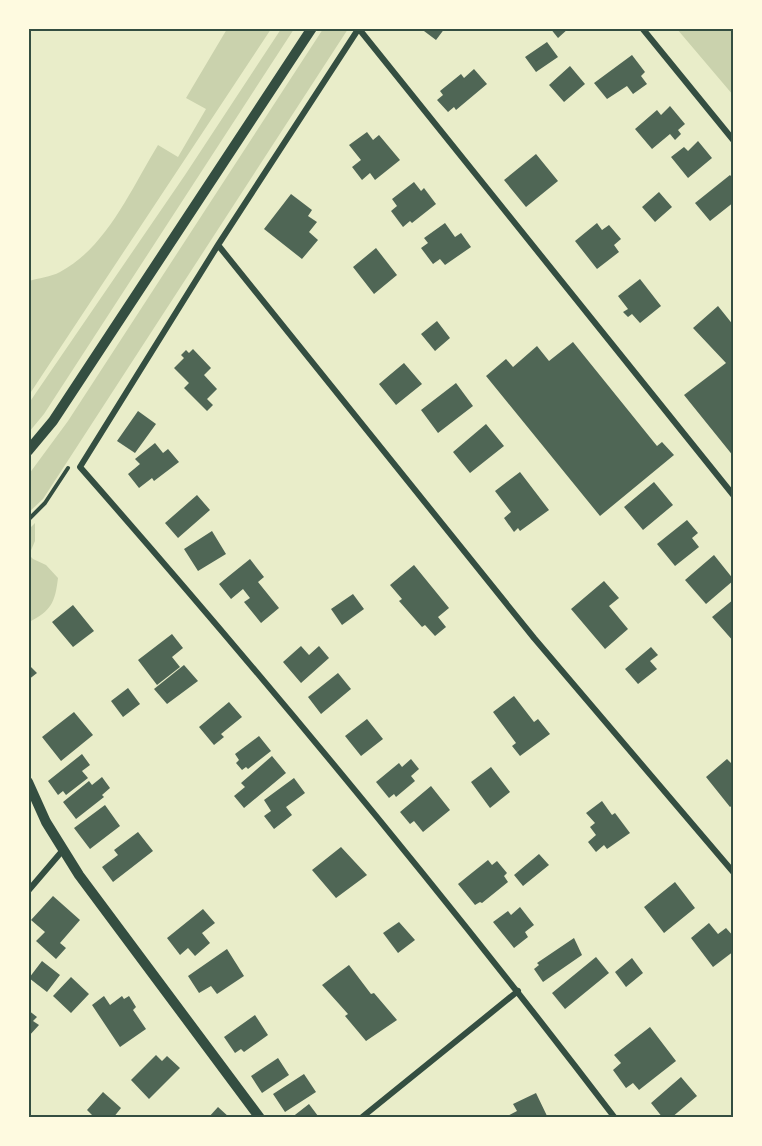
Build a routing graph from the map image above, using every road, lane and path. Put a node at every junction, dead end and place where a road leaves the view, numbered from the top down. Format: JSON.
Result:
{"nodes":[{"id":1,"x":312,"y":28,"type":"edge"},
{"id":2,"x":642,"y":28,"type":"edge"},
{"id":3,"x":359,"y":29,"type":"edge"},
{"id":4,"x":734,"y":141,"type":"edge"},
{"id":5,"x":218,"y":245,"type":"junction"},
{"id":6,"x":28,"y":451,"type":"edge"},
{"id":7,"x":734,"y":496,"type":"edge"},
{"id":8,"x":28,"y":782,"type":"edge"},
{"id":9,"x":63,"y":850,"type":"junction"},
{"id":10,"x":734,"y":873,"type":"edge"},
{"id":11,"x":28,"y":891,"type":"edge"},
{"id":12,"x":518,"y":991,"type":"junction"},
{"id":13,"x":261,"y":1118,"type":"edge"},
{"id":14,"x":361,"y":1118,"type":"edge"},
{"id":15,"x":615,"y":1118,"type":"edge"}],
"edges":[{"from":1,"to":6,"type":"street"},
{"from":2,"to":4,"type":"street"},
{"from":3,"to":5,"type":"street"},
{"from":3,"to":7,"type":"street"},
{"from":5,"to":10,"type":"street"},
{"from":5,"to":12,"type":"street"},
{"from":8,"to":9,"type":"street"},
{"from":9,"to":11,"type":"street"},
{"from":9,"to":13,"type":"street"},
{"from":12,"to":14,"type":"street"},
{"from":12,"to":15,"type":"street"}]}
